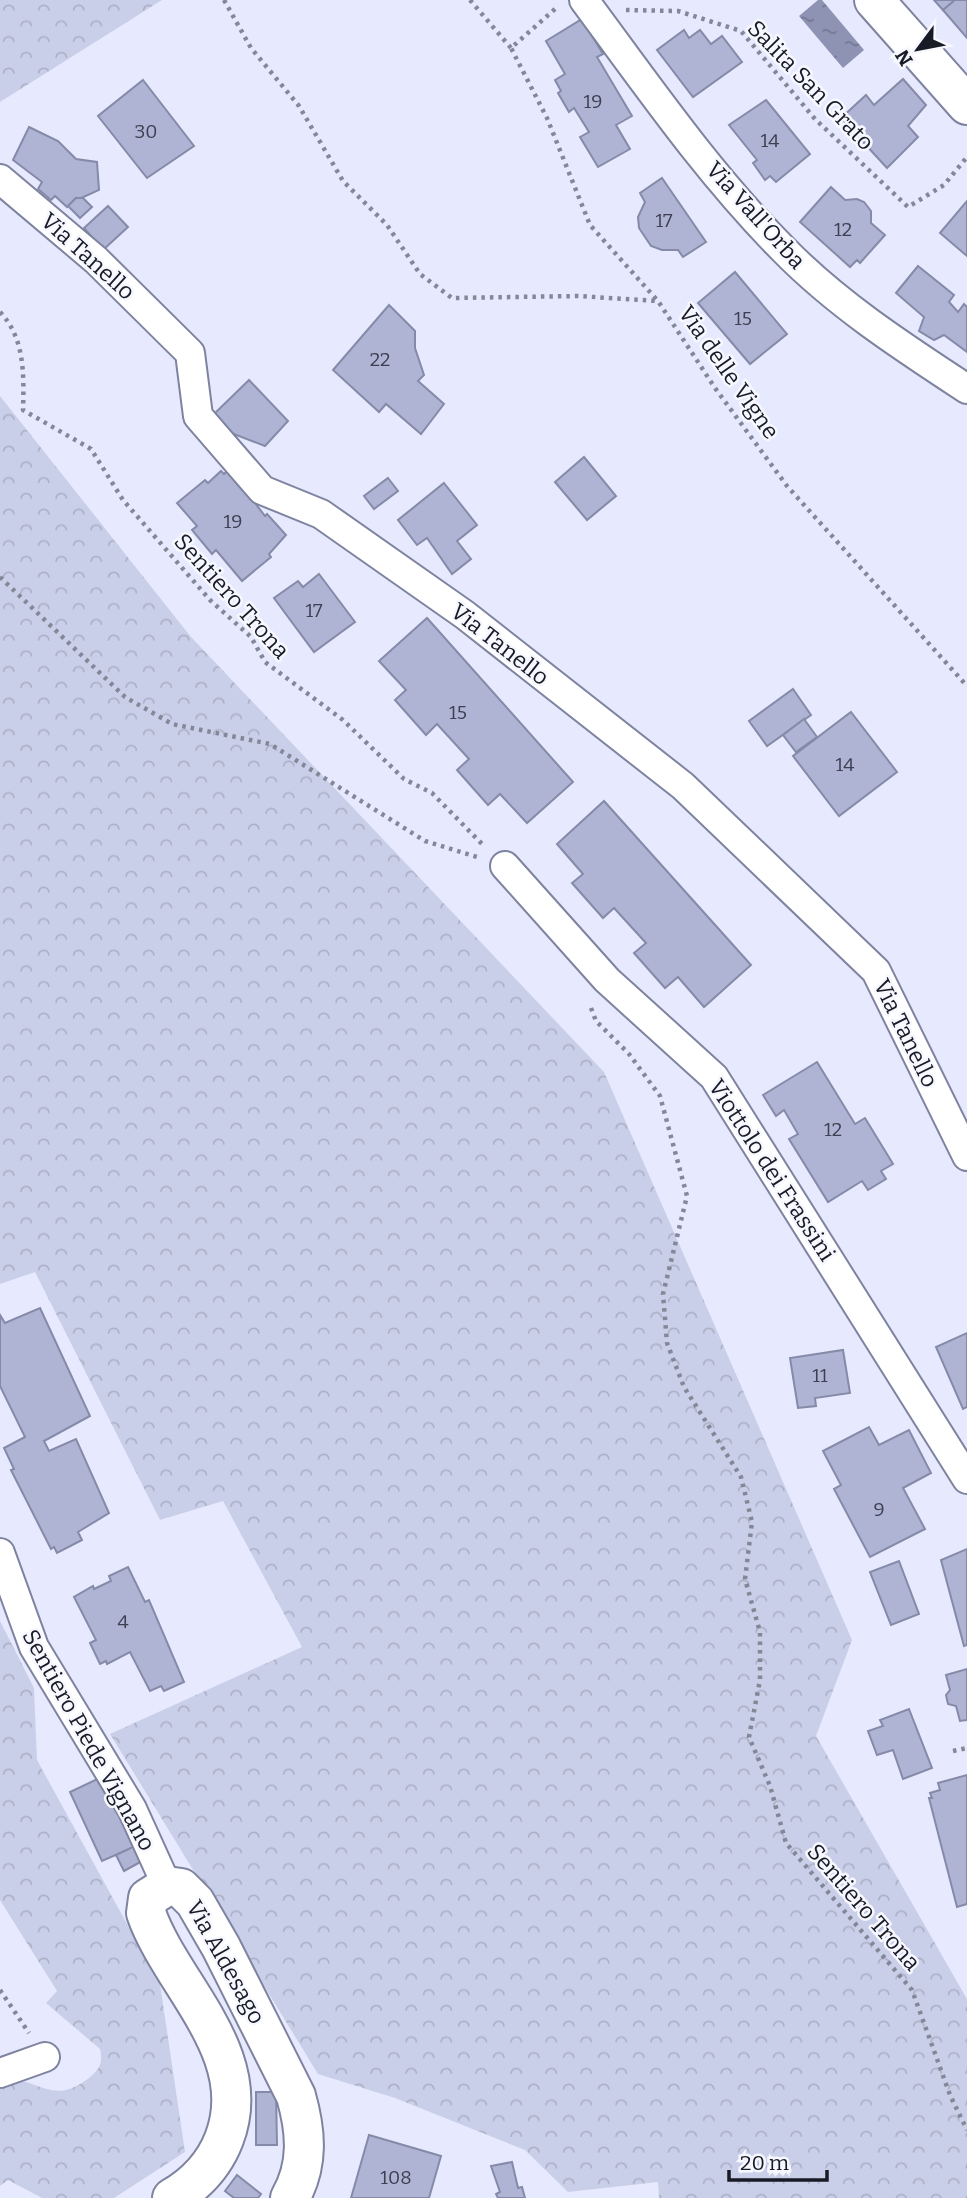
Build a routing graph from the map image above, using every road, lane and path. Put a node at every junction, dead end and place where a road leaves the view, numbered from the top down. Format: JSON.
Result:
{"nodes":[{"id":1,"x":224,"y":0,"type":"edge"},
{"id":2,"x":470,"y":0,"type":"edge"},
{"id":3,"x":874,"y":0,"type":"edge"},
{"id":4,"x":556,"y":8,"type":"dead end"},
{"id":5,"x":591,"y":9,"type":"edge"},
{"id":6,"x":511,"y":48,"type":"junction"},
{"id":7,"x":967,"y":105,"type":"edge"},
{"id":8,"x":967,"y":157,"type":"edge"},
{"id":9,"x":0,"y":179,"type":"edge"},
{"id":10,"x":658,"y":301,"type":"junction"},
{"id":11,"x":0,"y":312,"type":"edge"},
{"id":12,"x":967,"y":389,"type":"edge"},
{"id":13,"x":0,"y":577,"type":"edge"},
{"id":14,"x":967,"y":685,"type":"edge"},
{"id":15,"x":505,"y":866,"type":"junction"},
{"id":16,"x":592,"y":963,"type":"junction"},
{"id":17,"x":967,"y":1156,"type":"edge"},
{"id":18,"x":967,"y":1479,"type":"edge"},
{"id":19,"x":0,"y":1553,"type":"edge"},
{"id":20,"x":967,"y":1748,"type":"edge"},
{"id":21,"x":953,"y":1751,"type":"dead end"},
{"id":22,"x":167,"y":1886,"type":"junction"},
{"id":23,"x":0,"y":1990,"type":"edge"},
{"id":24,"x":45,"y":2057,"type":"joint"},
{"id":25,"x":0,"y":2073,"type":"edge"},
{"id":26,"x":967,"y":2130,"type":"edge"},
{"id":27,"x":172,"y":2198,"type":"edge"},
{"id":28,"x":290,"y":2198,"type":"edge"}],
"edges":[{"from":1,"to":10,"type":"path"},
{"from":2,"to":6,"type":"path","name":"Via delle Vigne"},
{"from":3,"to":7,"type":"street"},
{"from":4,"to":6,"type":"path"},
{"from":5,"to":8,"type":"path","name":"Salita San Grato"},
{"from":5,"to":12,"type":"street","name":"Via Vall'Orba"},
{"from":6,"to":10,"type":"path","name":"Via delle Vigne"},
{"from":9,"to":17,"type":"street","name":"Via Tanello"},
{"from":10,"to":14,"type":"path","name":"Via delle Vigne"},
{"from":11,"to":15,"type":"path","name":"Sentiero Trona"},
{"from":13,"to":15,"type":"path"},
{"from":15,"to":16,"type":"street","name":"Viottolo dei Frassini"},
{"from":16,"to":18,"type":"street","name":"Viottolo dei Frassini"},
{"from":16,"to":26,"type":"path","name":"Sentiero Trona"},
{"from":19,"to":22,"type":"street","name":"Sentiero Piede Vignano"},
{"from":20,"to":21,"type":"path"},
{"from":22,"to":27,"type":"street","name":"Via Aldesago"},
{"from":22,"to":28,"type":"street","name":"Via Aldesago"},
{"from":23,"to":24,"type":"path"},
{"from":24,"to":25,"type":"street"}]}
